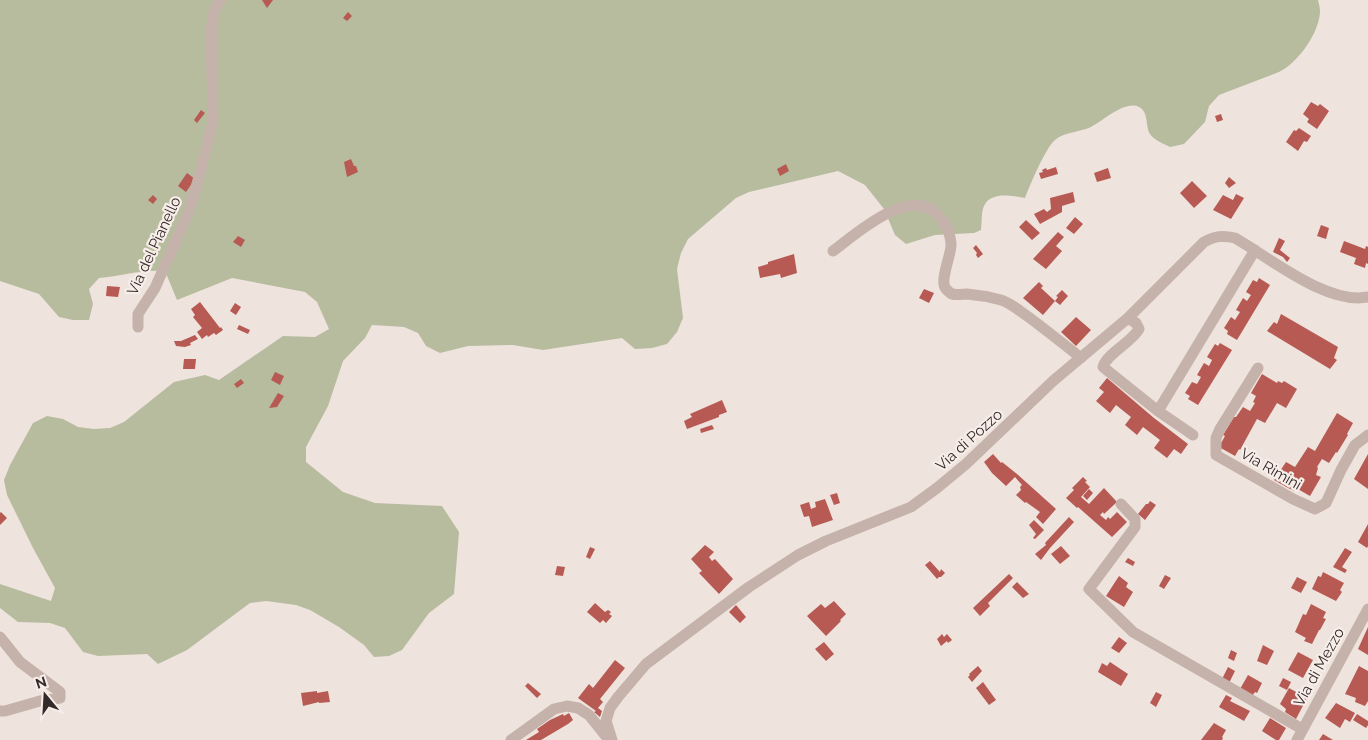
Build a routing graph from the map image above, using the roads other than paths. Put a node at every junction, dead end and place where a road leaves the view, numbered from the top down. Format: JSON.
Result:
{"nodes":[{"id":1,"x":220,"y":0,"type":"edge"},
{"id":2,"x":1255,"y":250,"type":"junction"},
{"id":3,"x":833,"y":251,"type":"dead end"},
{"id":4,"x":1368,"y":297,"type":"edge"},
{"id":5,"x":1128,"y":318,"type":"junction"},
{"id":6,"x":138,"y":327,"type":"dead end"},
{"id":7,"x":1081,"y":358,"type":"junction"},
{"id":8,"x":1258,"y":368,"type":"dead end"},
{"id":9,"x":1158,"y":411,"type":"junction"},
{"id":10,"x":1193,"y":435,"type":"dead end"},
{"id":11,"x":1368,"y":435,"type":"edge"},
{"id":12,"x":1122,"y":504,"type":"dead end"},
{"id":13,"x":1368,"y":609,"type":"edge"},
{"id":14,"x":0,"y":637,"type":"edge"},
{"id":15,"x":0,"y":711,"type":"edge"},
{"id":16,"x":1302,"y":729,"type":"junction"},
{"id":17,"x":511,"y":740,"type":"edge"},
{"id":18,"x":610,"y":740,"type":"edge"},
{"id":19,"x":1297,"y":740,"type":"edge"}],
"edges":[{"from":1,"to":6,"type":"street","name":"Via del Pianello"},
{"from":2,"to":4,"type":"street","name":"Via di Pozzo"},
{"from":2,"to":5,"type":"street","name":"Via di Pozzo"},
{"from":2,"to":9,"type":"street"},
{"from":3,"to":7,"type":"street"},
{"from":5,"to":7,"type":"street","name":"Via di Pozzo"},
{"from":5,"to":9,"type":"street"},
{"from":7,"to":18,"type":"street","name":"Via di Pozzo"},
{"from":8,"to":11,"type":"street","name":"Via Rimini"},
{"from":9,"to":10,"type":"street"},
{"from":12,"to":16,"type":"street"},
{"from":13,"to":16,"type":"street","name":"Via di Mezzo"},
{"from":14,"to":15,"type":"street"},
{"from":16,"to":19,"type":"street","name":"Via di Mezzo"},
{"from":17,"to":18,"type":"street"}]}
